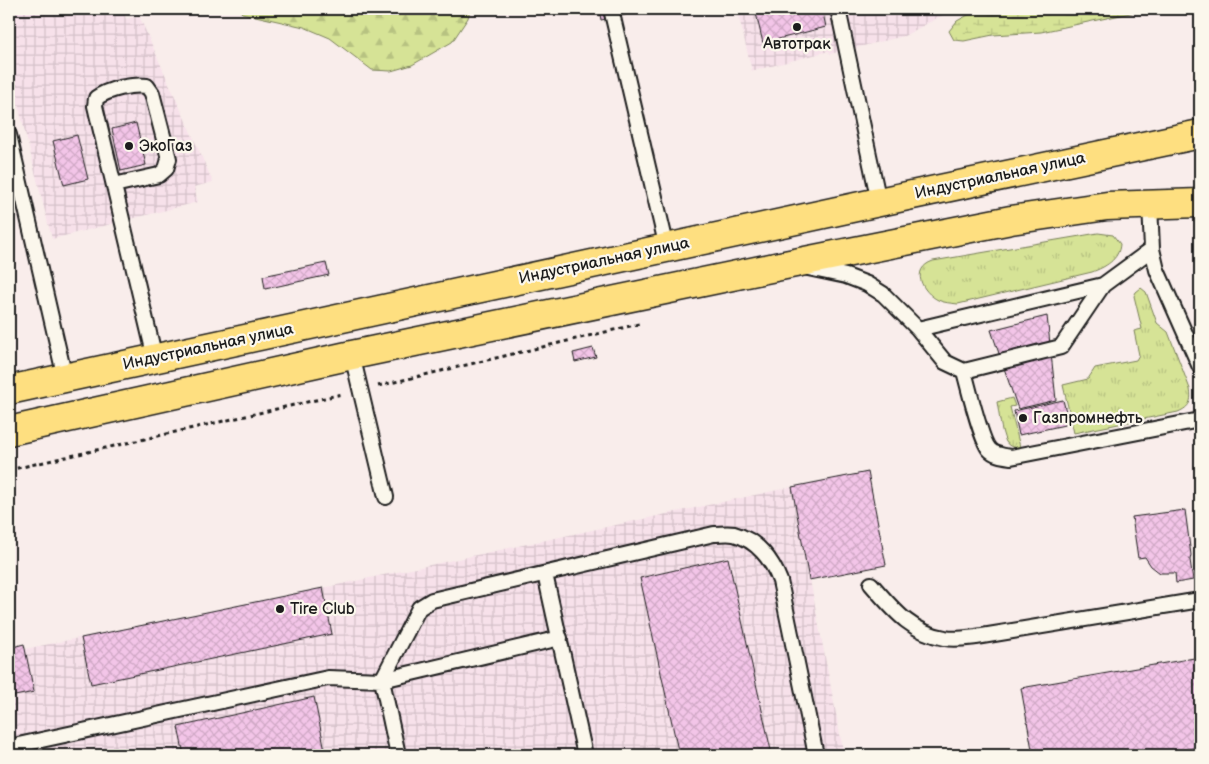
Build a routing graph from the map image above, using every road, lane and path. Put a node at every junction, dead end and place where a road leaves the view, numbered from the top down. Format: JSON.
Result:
{"nodes":[{"id":1,"x":611,"y":9,"type":"edge"},
{"id":2,"x":838,"y":9,"type":"edge"},
{"id":3,"x":1200,"y":134,"type":"edge"},
{"id":4,"x":9,"y":135,"type":"edge"},
{"id":5,"x":114,"y":185,"type":"junction"},
{"id":6,"x":879,"y":202,"type":"junction"},
{"id":7,"x":1200,"y":203,"type":"edge"},
{"id":8,"x":1150,"y":204,"type":"junction"},
{"id":9,"x":667,"y":248,"type":"junction"},
{"id":10,"x":1152,"y":249,"type":"junction"},
{"id":11,"x":785,"y":265,"type":"junction"},
{"id":12,"x":1103,"y":285,"type":"junction"},
{"id":13,"x":644,"y":323,"type":"dead end"},
{"id":14,"x":918,"y":329,"type":"junction"},
{"id":15,"x":352,"y":355,"type":"junction"},
{"id":16,"x":155,"y":358,"type":"junction"},
{"id":17,"x":1200,"y":367,"type":"edge"},
{"id":18,"x":964,"y":371,"type":"junction"},
{"id":19,"x":66,"y":378,"type":"junction"},
{"id":20,"x":9,"y":390,"type":"edge"},
{"id":21,"x":360,"y":390,"type":"junction"},
{"id":22,"x":1200,"y":420,"type":"edge"},
{"id":23,"x":9,"y":431,"type":"edge"},
{"id":24,"x":9,"y":470,"type":"edge"},
{"id":25,"x":386,"y":497,"type":"dead end"},
{"id":26,"x":545,"y":574,"type":"junction"},
{"id":27,"x":871,"y":584,"type":"dead end"},
{"id":28,"x":1200,"y":600,"type":"edge"},
{"id":29,"x":560,"y":638,"type":"junction"},
{"id":30,"x":382,"y":680,"type":"junction"},
{"id":31,"x":9,"y":747,"type":"edge"},
{"id":32,"x":33,"y":749,"type":"edge"},
{"id":33,"x":398,"y":755,"type":"edge"},
{"id":34,"x":585,"y":755,"type":"edge"},
{"id":35,"x":816,"y":755,"type":"edge"}],
"edges":[{"from":1,"to":9,"type":"lane"},
{"from":2,"to":6,"type":"lane"},
{"from":3,"to":6,"type":"main road","name":"Индустриальная улица"},
{"from":4,"to":19,"type":"lane"},
{"from":5,"to":5,"type":"lane"},
{"from":5,"to":16,"type":"lane"},
{"from":6,"to":9,"type":"main road","name":"Индустриальная улица"},
{"from":7,"to":8,"type":"main road"},
{"from":8,"to":10,"type":"lane"},
{"from":8,"to":11,"type":"main road"},
{"from":9,"to":16,"type":"main road","name":"Индустриальная улица"},
{"from":10,"to":12,"type":"lane"},
{"from":10,"to":17,"type":"lane"},
{"from":11,"to":14,"type":"lane"},
{"from":11,"to":15,"type":"main road"},
{"from":12,"to":14,"type":"lane"},
{"from":12,"to":18,"type":"lane"},
{"from":13,"to":21,"type":"path"},
{"from":14,"to":18,"type":"lane"},
{"from":15,"to":21,"type":"lane"},
{"from":15,"to":23,"type":"main road"},
{"from":16,"to":19,"type":"main road","name":"Индустриальная улица"},
{"from":18,"to":22,"type":"lane"},
{"from":19,"to":20,"type":"main road","name":"Индустриальная улица"},
{"from":21,"to":24,"type":"path"},
{"from":21,"to":25,"type":"lane"},
{"from":26,"to":29,"type":"lane"},
{"from":26,"to":30,"type":"lane"},
{"from":26,"to":35,"type":"lane"},
{"from":27,"to":28,"type":"lane"},
{"from":29,"to":30,"type":"lane"},
{"from":29,"to":34,"type":"lane"},
{"from":30,"to":32,"type":"lane"},
{"from":30,"to":33,"type":"lane"},
{"from":31,"to":32,"type":"lane"}]}
